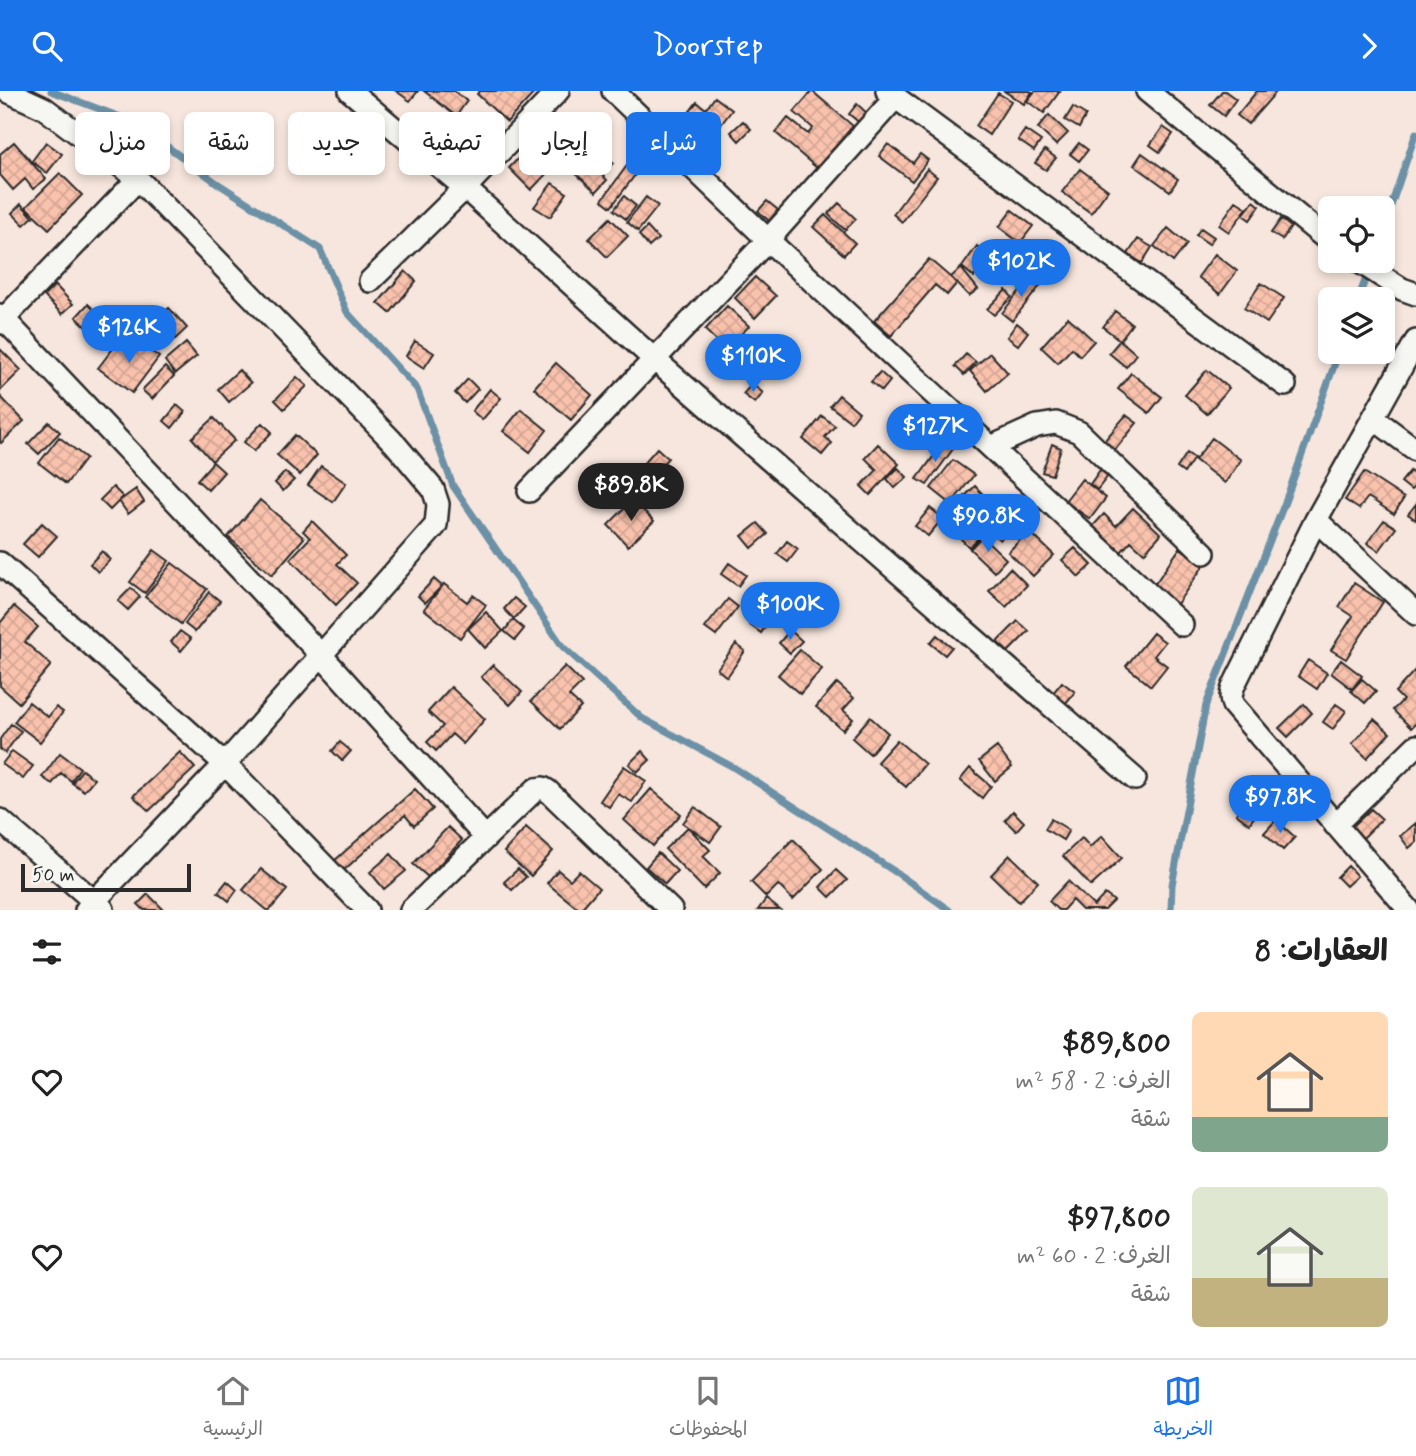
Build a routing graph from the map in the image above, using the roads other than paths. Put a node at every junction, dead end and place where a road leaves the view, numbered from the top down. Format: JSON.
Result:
{"nodes":[{"id":1,"x":7,"y":91,"type":"edge"},
{"id":2,"x":350,"y":91,"type":"edge"},
{"id":3,"x":558,"y":91,"type":"edge"},
{"id":4,"x":613,"y":91,"type":"edge"},
{"id":5,"x":1147,"y":91,"type":"edge"},
{"id":6,"x":891,"y":94,"type":"edge"},
{"id":7,"x":138,"y":179,"type":"junction"},
{"id":8,"x":465,"y":188,"type":"junction"},
{"id":9,"x":1318,"y":232,"type":"edge"},
{"id":10,"x":768,"y":240,"type":"junction"},
{"id":11,"x":1378,"y":273,"type":"edge"},
{"id":12,"x":370,"y":281,"type":"dead end"},
{"id":13,"x":1409,"y":291,"type":"edge"},
{"id":14,"x":1,"y":319,"type":"edge"},
{"id":15,"x":1416,"y":341,"type":"edge"},
{"id":16,"x":654,"y":360,"type":"junction"},
{"id":17,"x":1285,"y":384,"type":"dead end"},
{"id":18,"x":1373,"y":418,"type":"junction"},
{"id":19,"x":990,"y":447,"type":"junction"},
{"id":20,"x":1416,"y":450,"type":"edge"},
{"id":21,"x":529,"y":491,"type":"dead end"},
{"id":22,"x":1316,"y":520,"type":"junction"},
{"id":23,"x":1204,"y":553,"type":"dead end"},
{"id":24,"x":0,"y":563,"type":"edge"},
{"id":25,"x":1416,"y":614,"type":"edge"},
{"id":26,"x":1182,"y":625,"type":"dead end"},
{"id":27,"x":322,"y":656,"type":"junction"},
{"id":28,"x":1416,"y":746,"type":"edge"},
{"id":29,"x":225,"y":764,"type":"junction"},
{"id":30,"x":1135,"y":779,"type":"dead end"},
{"id":31,"x":0,"y":820,"type":"edge"},
{"id":32,"x":1335,"y":825,"type":"junction"},
{"id":33,"x":486,"y":838,"type":"junction"},
{"id":34,"x":95,"y":907,"type":"edge"},
{"id":35,"x":367,"y":910,"type":"edge"},
{"id":36,"x":411,"y":910,"type":"edge"},
{"id":37,"x":671,"y":910,"type":"edge"},
{"id":38,"x":1409,"y":910,"type":"edge"}],
"edges":[{"from":1,"to":7,"type":"street"},
{"from":2,"to":8,"type":"street"},
{"from":3,"to":8,"type":"street"},
{"from":4,"to":10,"type":"street"},
{"from":5,"to":9,"type":"street"},
{"from":6,"to":10,"type":"street"},
{"from":6,"to":17,"type":"street"},
{"from":7,"to":14,"type":"street"},
{"from":7,"to":27,"type":"street"},
{"from":8,"to":12,"type":"street"},
{"from":8,"to":16,"type":"street"},
{"from":10,"to":16,"type":"street"},
{"from":10,"to":19,"type":"street"},
{"from":11,"to":13,"type":"street"},
{"from":14,"to":27,"type":"street"},
{"from":15,"to":18,"type":"street"},
{"from":16,"to":21,"type":"street"},
{"from":16,"to":30,"type":"street"},
{"from":18,"to":20,"type":"street"},
{"from":18,"to":22,"type":"street"},
{"from":19,"to":23,"type":"street"},
{"from":19,"to":26,"type":"street"},
{"from":22,"to":25,"type":"street"},
{"from":22,"to":32,"type":"street"},
{"from":24,"to":29,"type":"street"},
{"from":27,"to":29,"type":"street"},
{"from":27,"to":33,"type":"street"},
{"from":28,"to":32,"type":"street"},
{"from":29,"to":34,"type":"street"},
{"from":29,"to":35,"type":"street"},
{"from":31,"to":34,"type":"street"},
{"from":32,"to":38,"type":"street"},
{"from":33,"to":36,"type":"street"},
{"from":33,"to":37,"type":"street"}]}
